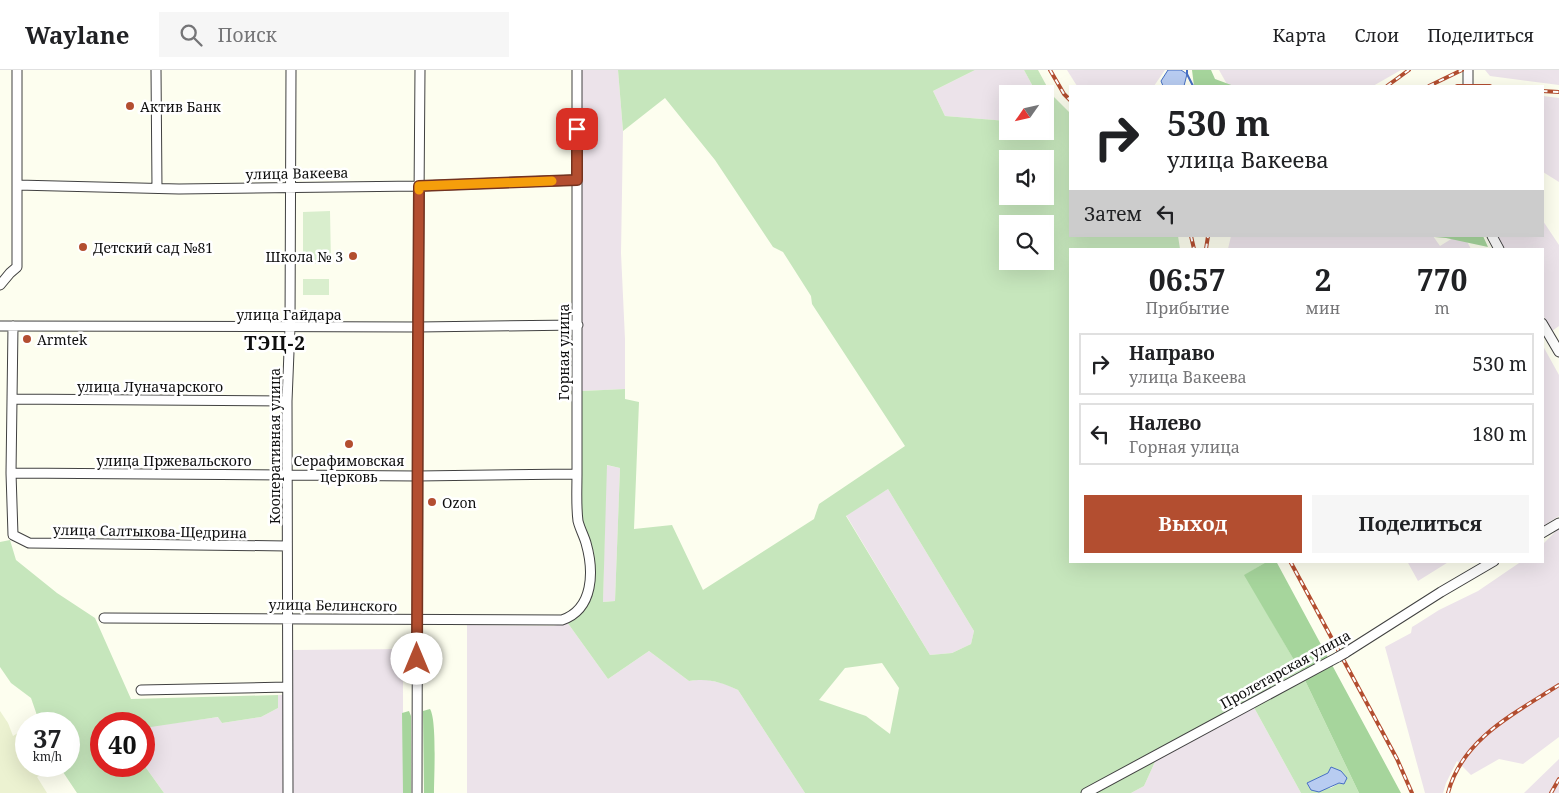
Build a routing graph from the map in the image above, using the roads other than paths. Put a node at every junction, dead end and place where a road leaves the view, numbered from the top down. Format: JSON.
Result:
{"nodes":[{"id":1,"x":17,"y":70,"type":"edge"},
{"id":2,"x":156,"y":70,"type":"edge"},
{"id":3,"x":291,"y":70,"type":"edge"},
{"id":4,"x":420,"y":70,"type":"edge"},
{"id":5,"x":577,"y":70,"type":"edge"},
{"id":6,"x":1468,"y":70,"type":"edge"},
{"id":7,"x":1468,"y":85,"type":"edge"},
{"id":8,"x":577,"y":180,"type":"junction"},
{"id":9,"x":17,"y":185,"type":"junction"},
{"id":10,"x":419,"y":186,"type":"junction"},
{"id":11,"x":291,"y":187,"type":"junction"},
{"id":12,"x":156,"y":188,"type":"junction"},
{"id":13,"x":0,"y":285,"type":"edge"},
{"id":14,"x":578,"y":325,"type":"junction"},
{"id":15,"x":0,"y":326,"type":"edge"},
{"id":16,"x":13,"y":326,"type":"junction"},
{"id":17,"x":1544,"y":326,"type":"edge"},
{"id":18,"x":290,"y":327,"type":"junction"},
{"id":19,"x":418,"y":328,"type":"junction"},
{"id":20,"x":1559,"y":352,"type":"edge"},
{"id":21,"x":12,"y":399,"type":"junction"},
{"id":22,"x":288,"y":401,"type":"junction"},
{"id":23,"x":11,"y":472,"type":"junction"},
{"id":24,"x":287,"y":474,"type":"junction"},
{"id":25,"x":577,"y":474,"type":"junction"},
{"id":26,"x":417,"y":476,"type":"junction"},
{"id":27,"x":1559,"y":523,"type":"edge"},
{"id":28,"x":1544,"y":532,"type":"edge"},
{"id":29,"x":288,"y":546,"type":"junction"},
{"id":30,"x":1491,"y":563,"type":"edge"},
{"id":31,"x":104,"y":618,"type":"dead end"},
{"id":32,"x":288,"y":618,"type":"junction"},
{"id":33,"x":417,"y":620,"type":"junction"},
{"id":34,"x":562,"y":620,"type":"joint"},
{"id":35,"x":288,"y":687,"type":"junction"},
{"id":36,"x":141,"y":690,"type":"dead end"},
{"id":37,"x":288,"y":793,"type":"edge"},
{"id":38,"x":417,"y":793,"type":"edge"},
{"id":39,"x":1086,"y":793,"type":"edge"}],
"edges":[{"from":1,"to":9,"type":"street"},
{"from":2,"to":12,"type":"street"},
{"from":3,"to":11,"type":"street","name":"Кооперативная улица"},
{"from":4,"to":10,"type":"street"},
{"from":5,"to":8,"type":"street","name":"Горная улица"},
{"from":6,"to":7,"type":"street"},
{"from":8,"to":10,"type":"street","name":"улица Вакеева"},
{"from":8,"to":14,"type":"street","name":"Горная улица"},
{"from":9,"to":12,"type":"street","name":"улица Вакеева"},
{"from":9,"to":13,"type":"street"},
{"from":10,"to":11,"type":"street","name":"улица Вакеева"},
{"from":10,"to":19,"type":"street"},
{"from":11,"to":12,"type":"street","name":"улица Вакеева"},
{"from":11,"to":18,"type":"street","name":"Кооперативная улица"},
{"from":14,"to":19,"type":"street","name":"улица Гайдара"},
{"from":14,"to":25,"type":"street","name":"Горная улица"},
{"from":15,"to":16,"type":"street","name":"улица Гайдара"},
{"from":16,"to":18,"type":"street","name":"улица Гайдара"},
{"from":16,"to":21,"type":"street"},
{"from":17,"to":20,"type":"street"},
{"from":18,"to":19,"type":"street","name":"улица Гайдара"},
{"from":18,"to":22,"type":"street","name":"Кооперативная улица"},
{"from":19,"to":26,"type":"street"},
{"from":21,"to":22,"type":"street","name":"улица Луначарского"},
{"from":21,"to":23,"type":"street"},
{"from":22,"to":24,"type":"street","name":"Кооперативная улица"},
{"from":23,"to":24,"type":"street","name":"улица Пржевальского"},
{"from":23,"to":29,"type":"street","name":"улица Салтыкова-Щедрина"},
{"from":24,"to":26,"type":"street","name":"улица Пржевальского"},
{"from":24,"to":29,"type":"street","name":"Кооперативная улица"},
{"from":25,"to":26,"type":"street","name":"улица Пржевальского"},
{"from":25,"to":34,"type":"street","name":"Горная улица"},
{"from":26,"to":33,"type":"street"},
{"from":27,"to":28,"type":"street"},
{"from":29,"to":32,"type":"street","name":"Кооперативная улица"},
{"from":30,"to":39,"type":"street","name":"Пролетарская улица"},
{"from":31,"to":32,"type":"street","name":"улица Белинского"},
{"from":32,"to":33,"type":"street","name":"улица Белинского"},
{"from":32,"to":35,"type":"street","name":"Кооперативная улица"},
{"from":33,"to":34,"type":"street","name":"улица Белинского"},
{"from":33,"to":38,"type":"street"},
{"from":35,"to":36,"type":"street"},
{"from":35,"to":37,"type":"street","name":"Кооперативная улица"}]}
